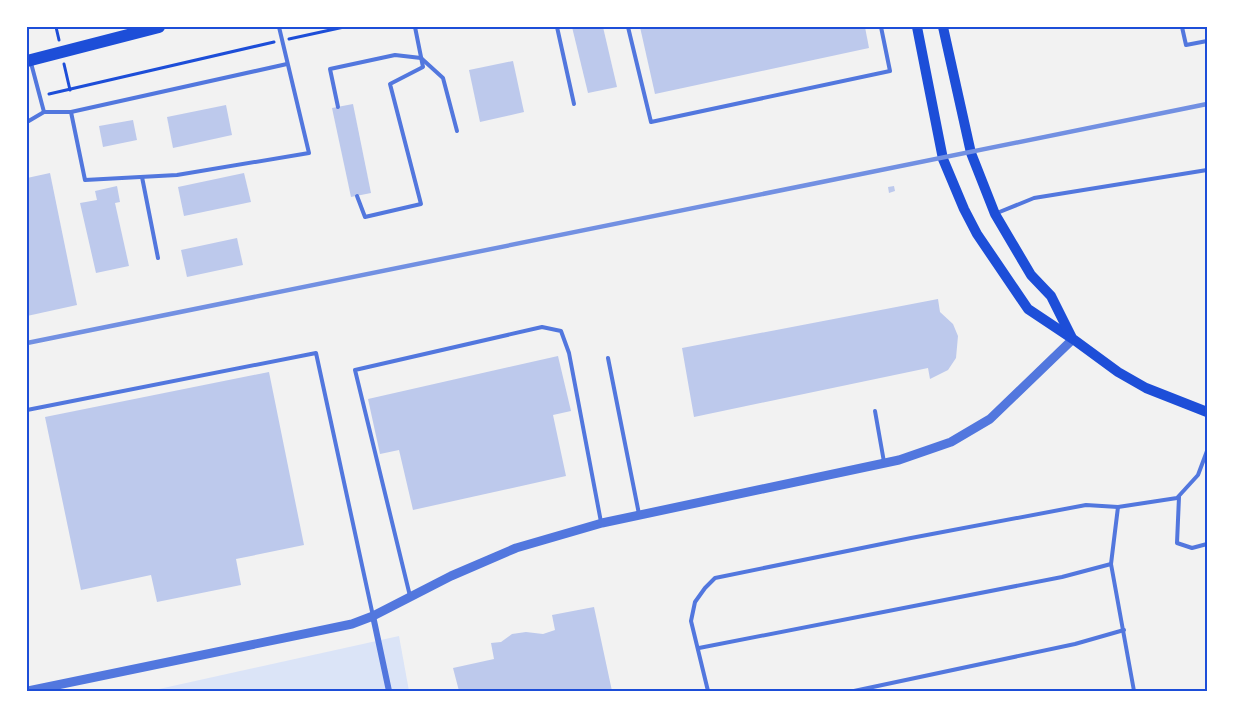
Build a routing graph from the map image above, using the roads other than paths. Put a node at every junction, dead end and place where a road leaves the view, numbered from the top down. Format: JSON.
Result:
{"nodes":[{"id":1,"x":159,"y":27,"type":"edge"},
{"id":2,"x":279,"y":27,"type":"edge"},
{"id":3,"x":415,"y":27,"type":"edge"},
{"id":4,"x":557,"y":27,"type":"edge"},
{"id":5,"x":628,"y":27,"type":"edge"},
{"id":6,"x":881,"y":27,"type":"edge"},
{"id":7,"x":917,"y":27,"type":"edge"},
{"id":8,"x":943,"y":27,"type":"edge"},
{"id":9,"x":1182,"y":27,"type":"edge"},
{"id":10,"x":1207,"y":41,"type":"edge"},
{"id":11,"x":28,"y":57,"type":"edge"},
{"id":12,"x":422,"y":58,"type":"junction"},
{"id":13,"x":287,"y":64,"type":"junction"},
{"id":14,"x":574,"y":104,"type":"dead end"},
{"id":15,"x":338,"y":107,"type":"dead end"},
{"id":16,"x":44,"y":112,"type":"junction"},
{"id":17,"x":72,"y":112,"type":"junction"},
{"id":18,"x":27,"y":122,"type":"edge"},
{"id":19,"x":457,"y":131,"type":"dead end"},
{"id":20,"x":1207,"y":170,"type":"edge"},
{"id":21,"x":142,"y":177,"type":"junction"},
{"id":22,"x":357,"y":196,"type":"dead end"},
{"id":23,"x":995,"y":214,"type":"junction"},
{"id":24,"x":158,"y":258,"type":"dead end"},
{"id":25,"x":1072,"y":339,"type":"junction"},
{"id":26,"x":608,"y":357,"type":"dead end"},
{"id":27,"x":27,"y":410,"type":"edge"},
{"id":28,"x":875,"y":411,"type":"dead end"},
{"id":29,"x":1207,"y":412,"type":"edge"},
{"id":30,"x":1207,"y":451,"type":"edge"},
{"id":31,"x":884,"y":463,"type":"junction"},
{"id":32,"x":1179,"y":495,"type":"junction"},
{"id":33,"x":1118,"y":507,"type":"junction"},
{"id":34,"x":639,"y":515,"type":"junction"},
{"id":35,"x":602,"y":523,"type":"junction"},
{"id":36,"x":1207,"y":544,"type":"edge"},
{"id":37,"x":1111,"y":564,"type":"junction"},
{"id":38,"x":410,"y":597,"type":"junction"},
{"id":39,"x":373,"y":616,"type":"junction"},
{"id":40,"x":1124,"y":630,"type":"junction"},
{"id":41,"x":699,"y":648,"type":"junction"},
{"id":42,"x":28,"y":691,"type":"edge"},
{"id":43,"x":389,"y":691,"type":"edge"},
{"id":44,"x":708,"y":691,"type":"edge"},
{"id":45,"x":855,"y":691,"type":"edge"},
{"id":46,"x":1134,"y":691,"type":"edge"}],
"edges":[{"from":1,"to":11,"type":"main road"},
{"from":2,"to":13,"type":"lane"},
{"from":3,"to":12,"type":"lane"},
{"from":4,"to":14,"type":"lane"},
{"from":5,"to":6,"type":"lane"},
{"from":7,"to":25,"type":"main road"},
{"from":8,"to":23,"type":"main road"},
{"from":9,"to":10,"type":"lane"},
{"from":11,"to":16,"type":"lane"},
{"from":12,"to":15,"type":"lane"},
{"from":12,"to":19,"type":"lane"},
{"from":12,"to":22,"type":"lane"},
{"from":13,"to":17,"type":"lane"},
{"from":13,"to":21,"type":"lane"},
{"from":16,"to":17,"type":"lane"},
{"from":16,"to":18,"type":"lane"},
{"from":17,"to":21,"type":"lane"},
{"from":20,"to":23,"type":"lane"},
{"from":21,"to":24,"type":"lane"},
{"from":23,"to":25,"type":"main road"},
{"from":25,"to":29,"type":"main road"},
{"from":25,"to":31,"type":"street"},
{"from":26,"to":34,"type":"lane"},
{"from":27,"to":39,"type":"lane"},
{"from":28,"to":31,"type":"lane"},
{"from":30,"to":32,"type":"lane"},
{"from":31,"to":34,"type":"street"},
{"from":32,"to":33,"type":"lane"},
{"from":32,"to":36,"type":"lane"},
{"from":33,"to":37,"type":"lane"},
{"from":33,"to":41,"type":"lane"},
{"from":34,"to":35,"type":"street"},
{"from":35,"to":38,"type":"street"},
{"from":35,"to":38,"type":"lane"},
{"from":37,"to":40,"type":"lane"},
{"from":37,"to":41,"type":"lane"},
{"from":38,"to":39,"type":"street"},
{"from":39,"to":42,"type":"street"},
{"from":39,"to":43,"type":"street"},
{"from":40,"to":45,"type":"lane"},
{"from":40,"to":46,"type":"lane"},
{"from":41,"to":44,"type":"lane"}]}
